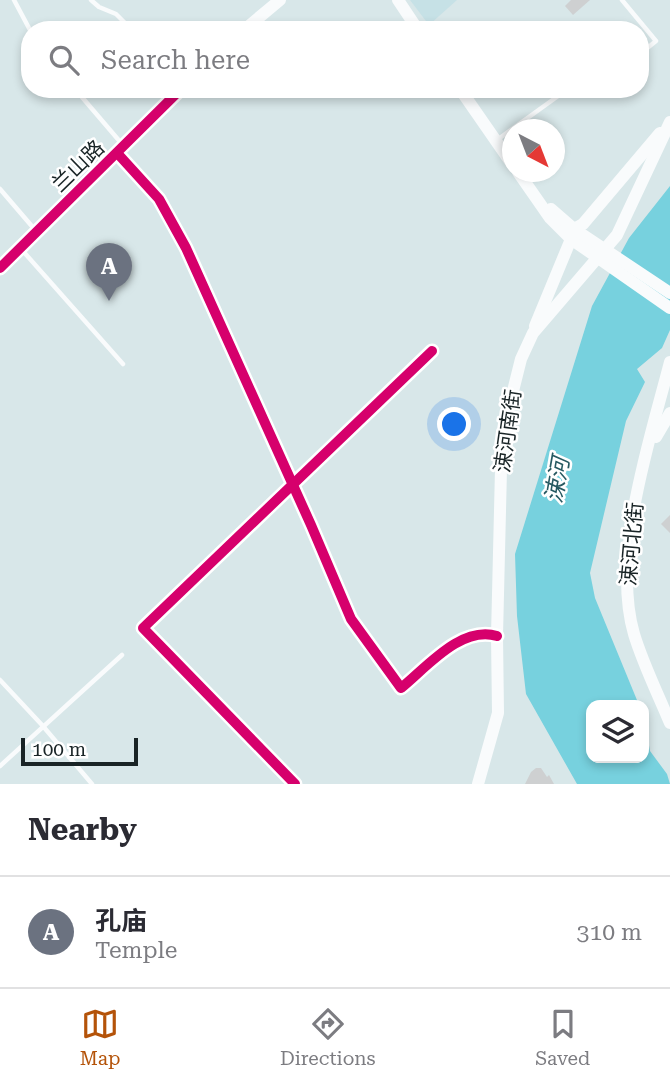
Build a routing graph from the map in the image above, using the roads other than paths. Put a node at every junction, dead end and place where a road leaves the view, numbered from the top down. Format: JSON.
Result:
{"nodes":[{"id":1,"x":14,"y":0,"type":"edge"},
{"id":2,"x":91,"y":0,"type":"edge"},
{"id":3,"x":280,"y":0,"type":"edge"},
{"id":4,"x":398,"y":0,"type":"edge"},
{"id":5,"x":622,"y":0,"type":"edge"},
{"id":6,"x":25,"y":21,"type":"edge"},
{"id":7,"x":123,"y":21,"type":"edge"},
{"id":8,"x":255,"y":21,"type":"edge"},
{"id":9,"x":412,"y":21,"type":"edge"},
{"id":10,"x":639,"y":21,"type":"edge"},
{"id":11,"x":649,"y":33,"type":"edge"},
{"id":12,"x":649,"y":47,"type":"edge"},
{"id":13,"x":82,"y":98,"type":"edge"},
{"id":14,"x":172,"y":98,"type":"edge"},
{"id":15,"x":466,"y":98,"type":"edge"},
{"id":16,"x":555,"y":98,"type":"edge"},
{"id":17,"x":670,"y":122,"type":"edge"},
{"id":18,"x":496,"y":141,"type":"junction"},
{"id":19,"x":502,"y":149,"type":"edge"},
{"id":20,"x":122,"y":150,"type":"junction"},
{"id":21,"x":525,"y":182,"type":"edge"},
{"id":22,"x":0,"y":189,"type":"edge"},
{"id":23,"x":640,"y":189,"type":"junction"},
{"id":24,"x":37,"y":232,"type":"junction"},
{"id":25,"x":576,"y":236,"type":"junction"},
{"id":26,"x":21,"y":248,"type":"junction"},
{"id":27,"x":597,"y":251,"type":"junction"},
{"id":28,"x":0,"y":268,"type":"edge"},
{"id":29,"x":670,"y":293,"type":"edge"},
{"id":30,"x":565,"y":297,"type":"junction"},
{"id":31,"x":670,"y":308,"type":"edge"},
{"id":32,"x":432,"y":351,"type":"dead end"},
{"id":33,"x":521,"y":359,"type":"junction"},
{"id":34,"x":670,"y":362,"type":"edge"},
{"id":35,"x":124,"y":365,"type":"dead end"},
{"id":36,"x":668,"y":386,"type":"edge"},
{"id":37,"x":670,"y":413,"type":"edge"},
{"id":38,"x":646,"y":456,"type":"junction"},
{"id":39,"x":293,"y":484,"type":"junction"},
{"id":40,"x":496,"y":636,"type":"junction"},
{"id":41,"x":122,"y":655,"type":"dead end"},
{"id":42,"x":0,"y":680,"type":"edge"},
{"id":43,"x":670,"y":723,"type":"edge"},
{"id":44,"x":42,"y":725,"type":"junction"},
{"id":45,"x":0,"y":766,"type":"edge"},
{"id":46,"x":92,"y":784,"type":"edge"},
{"id":47,"x":296,"y":784,"type":"edge"},
{"id":48,"x":478,"y":784,"type":"edge"}],
"edges":[{"from":1,"to":6,"type":"lane"},
{"from":2,"to":7,"type":"lane"},
{"from":3,"to":8,"type":"main road"},
{"from":4,"to":9,"type":"main road"},
{"from":5,"to":10,"type":"lane"},
{"from":11,"to":12,"type":"lane"},
{"from":13,"to":20,"type":"lane"},
{"from":14,"to":20,"type":"main road","name":"兰山路"},
{"from":15,"to":18,"type":"main road"},
{"from":16,"to":18,"type":"lane"},
{"from":17,"to":23,"type":"main road","name":"涑河南街"},
{"from":17,"to":25,"type":"main road"},
{"from":18,"to":19,"type":"main road"},
{"from":20,"to":24,"type":"main road","name":"兰山路"},
{"from":20,"to":39,"type":"street"},
{"from":21,"to":25,"type":"main road"},
{"from":22,"to":24,"type":"lane"},
{"from":23,"to":25,"type":"main road"},
{"from":23,"to":30,"type":"main road","name":"涑河南街"},
{"from":24,"to":26,"type":"main road","name":"兰山路"},
{"from":25,"to":27,"type":"main road"},
{"from":25,"to":30,"type":"main road"},
{"from":25,"to":33,"type":"main road"},
{"from":26,"to":28,"type":"main road","name":"兰山路"},
{"from":26,"to":35,"type":"lane"},
{"from":27,"to":29,"type":"main road"},
{"from":27,"to":31,"type":"main road"},
{"from":30,"to":33,"type":"main road","name":"涑河南街"},
{"from":32,"to":39,"type":"street"},
{"from":33,"to":40,"type":"main road","name":"涑河南街"},
{"from":34,"to":36,"type":"main road","name":"涑河北街"},
{"from":36,"to":38,"type":"main road","name":"涑河北街"},
{"from":37,"to":38,"type":"main road"},
{"from":38,"to":43,"type":"main road","name":"涑河北街"},
{"from":39,"to":40,"type":"street"},
{"from":39,"to":47,"type":"street"},
{"from":40,"to":48,"type":"main road","name":"涑河南街"},
{"from":41,"to":44,"type":"lane"},
{"from":42,"to":44,"type":"lane"},
{"from":44,"to":45,"type":"lane"},
{"from":44,"to":46,"type":"lane"}]}
